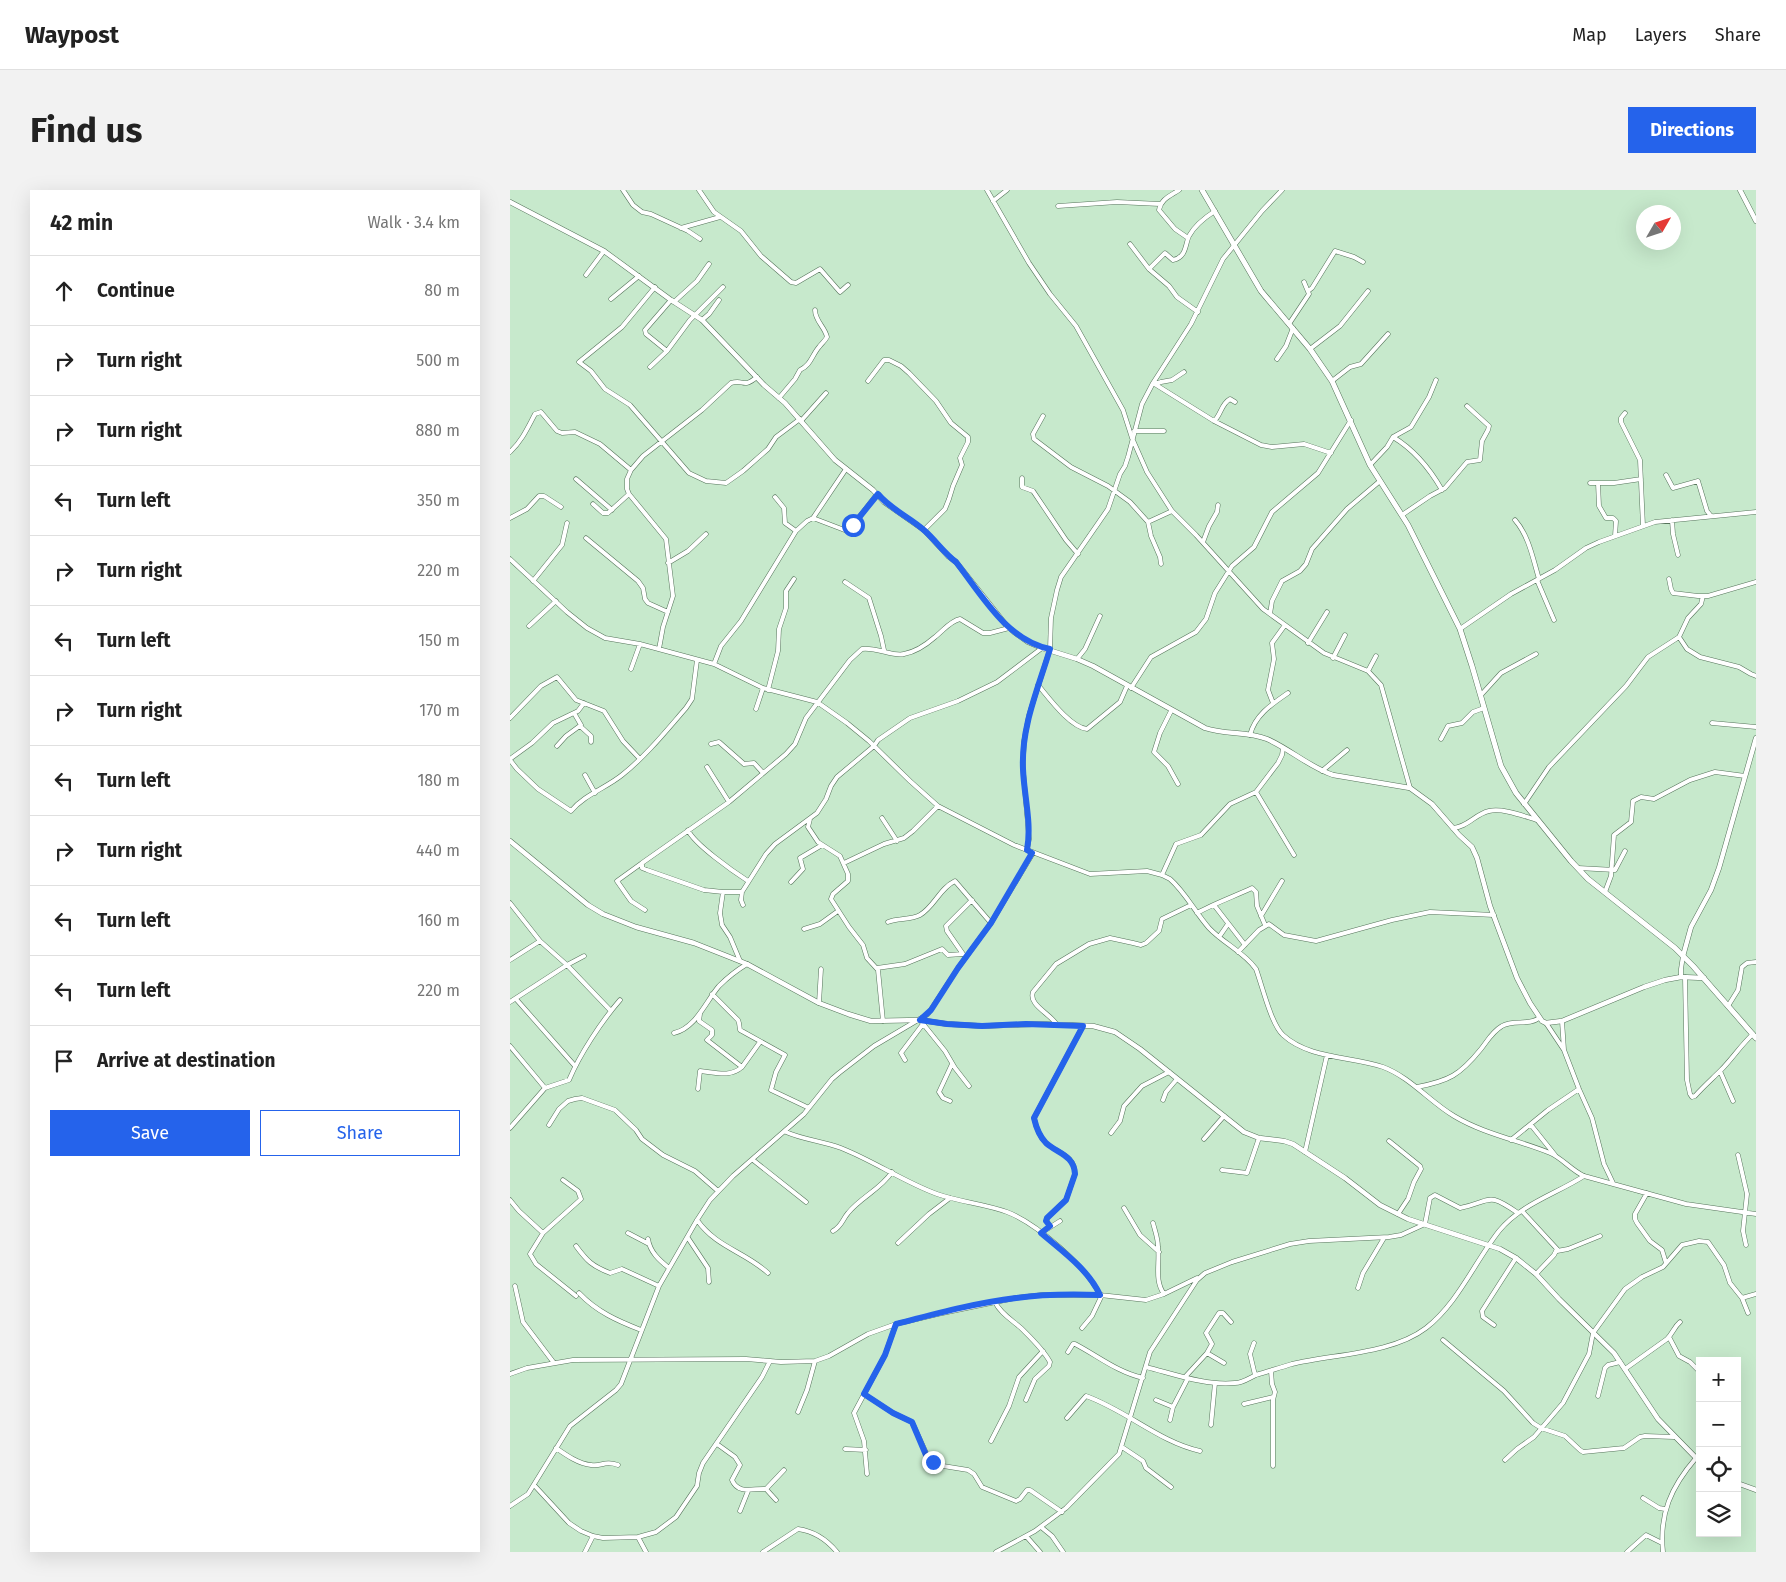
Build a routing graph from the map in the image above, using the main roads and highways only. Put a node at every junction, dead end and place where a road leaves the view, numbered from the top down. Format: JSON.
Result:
{"nodes":[{"id":1,"x":1202,"y":190,"type":"edge"},
{"id":2,"x":1754,"y":1036,"type":"edge"}],
"edges":[{"from":1,"to":2,"type":"main road"}]}
